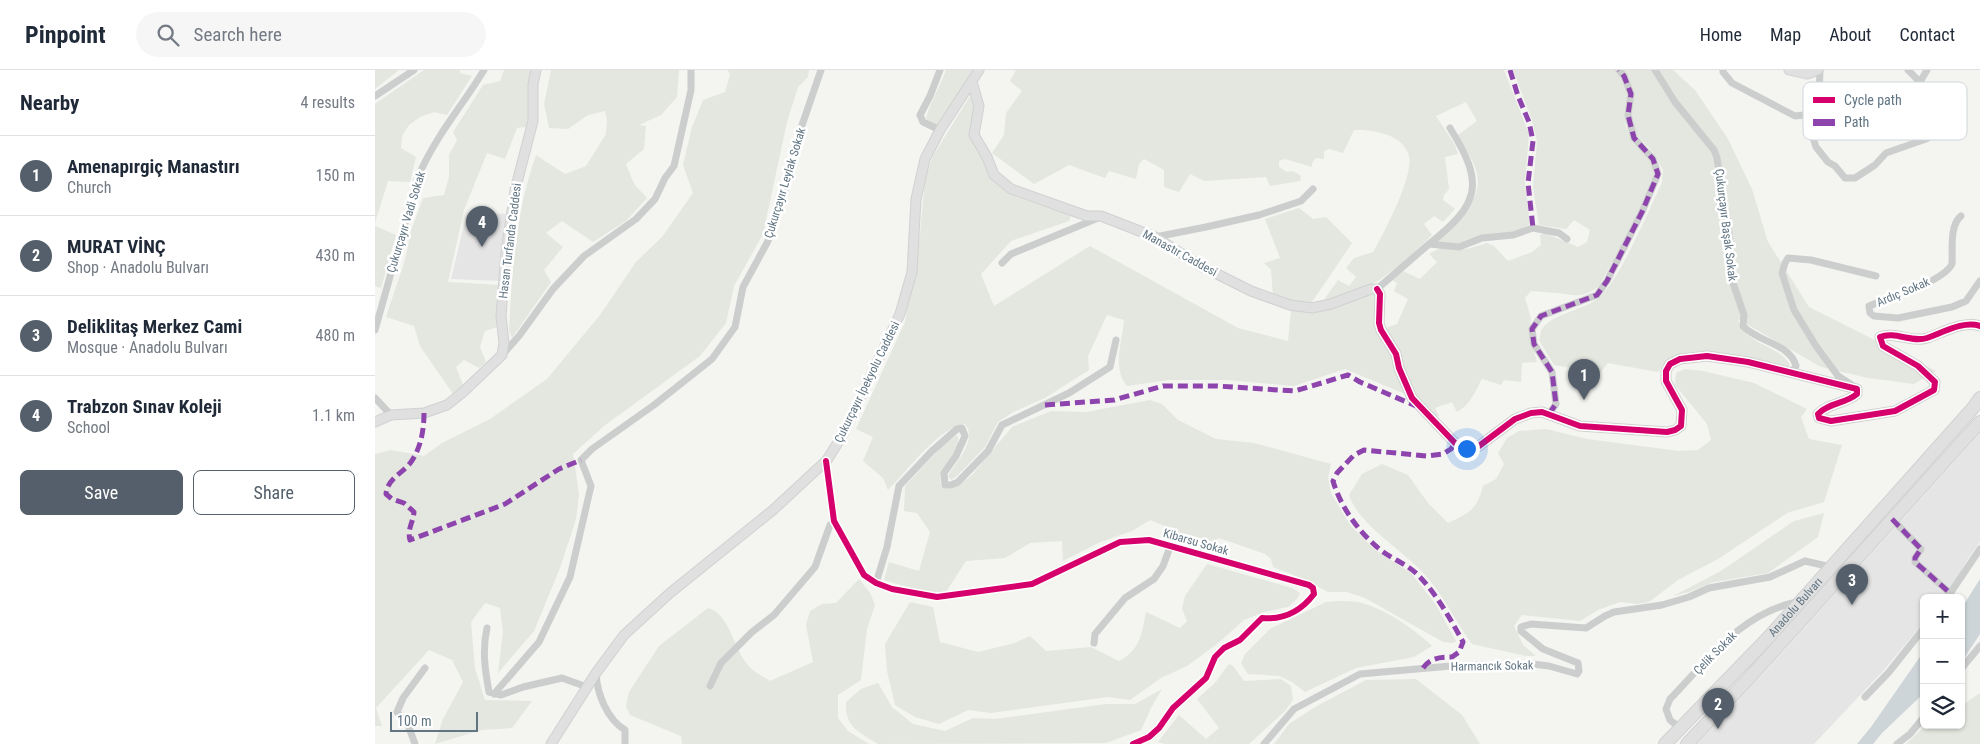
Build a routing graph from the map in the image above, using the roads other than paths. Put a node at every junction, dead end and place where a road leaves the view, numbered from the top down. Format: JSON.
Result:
{"nodes":[{"id":1,"x":414,"y":70,"type":"edge"},
{"id":2,"x":484,"y":70,"type":"edge"},
{"id":3,"x":536,"y":70,"type":"edge"},
{"id":4,"x":691,"y":70,"type":"edge"},
{"id":5,"x":821,"y":70,"type":"edge"},
{"id":6,"x":939,"y":70,"type":"edge"},
{"id":7,"x":979,"y":70,"type":"edge"},
{"id":8,"x":987,"y":70,"type":"edge"},
{"id":9,"x":1619,"y":70,"type":"edge"},
{"id":10,"x":1655,"y":70,"type":"edge"},
{"id":11,"x":1723,"y":70,"type":"edge"},
{"id":12,"x":1789,"y":70,"type":"edge"},
{"id":13,"x":1819,"y":70,"type":"edge"},
{"id":14,"x":1908,"y":70,"type":"edge"},
{"id":15,"x":1927,"y":70,"type":"edge"},
{"id":16,"x":972,"y":82,"type":"junction"},
{"id":17,"x":1920,"y":82,"type":"joint"},
{"id":18,"x":375,"y":96,"type":"edge"},
{"id":19,"x":1803,"y":115,"type":"edge"},
{"id":20,"x":1450,"y":128,"type":"dead end"},
{"id":21,"x":940,"y":130,"type":"junction"},
{"id":22,"x":1814,"y":140,"type":"edge"},
{"id":23,"x":1923,"y":140,"type":"edge"},
{"id":24,"x":1313,"y":189,"type":"dead end"},
{"id":25,"x":1101,"y":216,"type":"junction"},
{"id":26,"x":1961,"y":216,"type":"dead end"},
{"id":27,"x":1155,"y":237,"type":"junction"},
{"id":28,"x":1567,"y":239,"type":"dead end"},
{"id":29,"x":1429,"y":244,"type":"junction"},
{"id":30,"x":1002,"y":263,"type":"dead end"},
{"id":31,"x":1876,"y":276,"type":"dead end"},
{"id":32,"x":1980,"y":281,"type":"edge"},
{"id":33,"x":1377,"y":289,"type":"junction"},
{"id":34,"x":1980,"y":326,"type":"edge"},
{"id":35,"x":375,"y":330,"type":"edge"},
{"id":36,"x":1116,"y":340,"type":"dead end"},
{"id":37,"x":502,"y":355,"type":"junction"},
{"id":38,"x":1791,"y":373,"type":"junction"},
{"id":39,"x":1857,"y":389,"type":"junction"},
{"id":40,"x":375,"y":398,"type":"edge"},
{"id":41,"x":1980,"y":398,"type":"edge"},
{"id":42,"x":1549,"y":414,"type":"junction"},
{"id":43,"x":391,"y":415,"type":"junction"},
{"id":44,"x":375,"y":422,"type":"edge"},
{"id":45,"x":1980,"y":422,"type":"edge"},
{"id":46,"x":826,"y":461,"type":"junction"},
{"id":47,"x":1892,"y":519,"type":"junction"},
{"id":48,"x":834,"y":521,"type":"junction"},
{"id":49,"x":1169,"y":547,"type":"junction"},
{"id":50,"x":1980,"y":549,"type":"edge"},
{"id":51,"x":1831,"y":567,"type":"junction"},
{"id":52,"x":876,"y":583,"type":"junction"},
{"id":53,"x":1948,"y":594,"type":"edge"},
{"id":54,"x":1950,"y":594,"type":"edge"},
{"id":55,"x":1800,"y":602,"type":"junction"},
{"id":56,"x":487,"y":628,"type":"dead end"},
{"id":57,"x":1920,"y":633,"type":"edge"},
{"id":58,"x":1094,"y":643,"type":"dead end"},
{"id":59,"x":1980,"y":646,"type":"edge"},
{"id":60,"x":1965,"y":664,"type":"edge"},
{"id":61,"x":425,"y":668,"type":"dead end"},
{"id":62,"x":596,"y":673,"type":"junction"},
{"id":63,"x":710,"y":686,"type":"dead end"},
{"id":64,"x":587,"y":687,"type":"junction"},
{"id":65,"x":494,"y":694,"type":"junction"},
{"id":66,"x":1865,"y":697,"type":"dead end"},
{"id":67,"x":1920,"y":722,"type":"edge"},
{"id":68,"x":1680,"y":728,"type":"junction"},
{"id":69,"x":415,"y":744,"type":"edge"},
{"id":70,"x":551,"y":744,"type":"edge"},
{"id":71,"x":625,"y":744,"type":"edge"},
{"id":72,"x":1133,"y":744,"type":"edge"},
{"id":73,"x":1264,"y":744,"type":"edge"},
{"id":74,"x":1665,"y":744,"type":"edge"},
{"id":75,"x":1687,"y":744,"type":"edge"},
{"id":76,"x":1897,"y":744,"type":"edge"}],
"edges":[{"from":1,"to":18,"type":"street"},
{"from":2,"to":35,"type":"street","name":"Çukurçayır Vadi Sokak"},
{"from":3,"to":37,"type":"street","name":"Hasan Turfanda Caddesi"},
{"from":4,"to":37,"type":"street"},
{"from":5,"to":65,"type":"street","name":"Çukurçayır Leylak Sokak"},
{"from":6,"to":21,"type":"street"},
{"from":7,"to":16,"type":"street","name":"Çukurçayır İpekyolu Caddesi"},
{"from":8,"to":16,"type":"street"},
{"from":9,"to":42,"type":"street"},
{"from":10,"to":38,"type":"street","name":"Çukurçayır Başak Sokak"},
{"from":11,"to":19,"type":"street"},
{"from":12,"to":13,"type":"street"},
{"from":14,"to":17,"type":"street"},
{"from":15,"to":17,"type":"street"},
{"from":16,"to":21,"type":"street","name":"Çukurçayır İpekyolu Caddesi"},
{"from":16,"to":25,"type":"street","name":"Manastır Caddesi"},
{"from":20,"to":29,"type":"street"},
{"from":21,"to":46,"type":"street","name":"Çukurçayır İpekyolu Caddesi"},
{"from":22,"to":23,"type":"street"},
{"from":24,"to":27,"type":"street"},
{"from":25,"to":27,"type":"street","name":"Manastır Caddesi"},
{"from":25,"to":30,"type":"street"},
{"from":26,"to":32,"type":"street","name":"Ardıç Sokak"},
{"from":27,"to":33,"type":"street","name":"Manastır Caddesi"},
{"from":28,"to":29,"type":"street"},
{"from":29,"to":33,"type":"street"},
{"from":31,"to":39,"type":"street"},
{"from":33,"to":42,"type":"street"},
{"from":34,"to":39,"type":"street"},
{"from":36,"to":52,"type":"street"},
{"from":37,"to":43,"type":"street"},
{"from":38,"to":39,"type":"street"},
{"from":38,"to":42,"type":"street"},
{"from":40,"to":43,"type":"street"},
{"from":41,"to":51,"type":"highway","name":"Anadolu Bulvarı"},
{"from":43,"to":44,"type":"street"},
{"from":45,"to":47,"type":"highway","name":"Anadolu Bulvarı"},
{"from":46,"to":48,"type":"street"},
{"from":46,"to":62,"type":"street","name":"Çukurçayır İpekyolu Caddesi"},
{"from":47,"to":53,"type":"street"},
{"from":47,"to":75,"type":"highway","name":"Anadolu Bulvarı"},
{"from":48,"to":52,"type":"street"},
{"from":48,"to":63,"type":"street"},
{"from":49,"to":52,"type":"street","name":"Kibarsu Sokak"},
{"from":49,"to":58,"type":"street"},
{"from":49,"to":72,"type":"street","name":"Kibarsu Sokak"},
{"from":50,"to":54,"type":"street"},
{"from":51,"to":55,"type":"highway","name":"Anadolu Bulvarı"},
{"from":51,"to":73,"type":"street","name":"Harmancık Sokak"},
{"from":55,"to":68,"type":"highway","name":"Anadolu Bulvarı"},
{"from":55,"to":68,"type":"street","name":"Çelik Sokak"},
{"from":56,"to":65,"type":"street"},
{"from":57,"to":66,"type":"street"},
{"from":59,"to":60,"type":"street"},
{"from":61,"to":69,"type":"street"},
{"from":62,"to":64,"type":"street","name":"Çukurçayır İpekyolu Caddesi"},
{"from":62,"to":71,"type":"street"},
{"from":64,"to":65,"type":"street"},
{"from":64,"to":70,"type":"street","name":"Çukurçayır İpekyolu Caddesi"},
{"from":67,"to":76,"type":"street"},
{"from":68,"to":74,"type":"highway","name":"Anadolu Bulvarı"}]}
